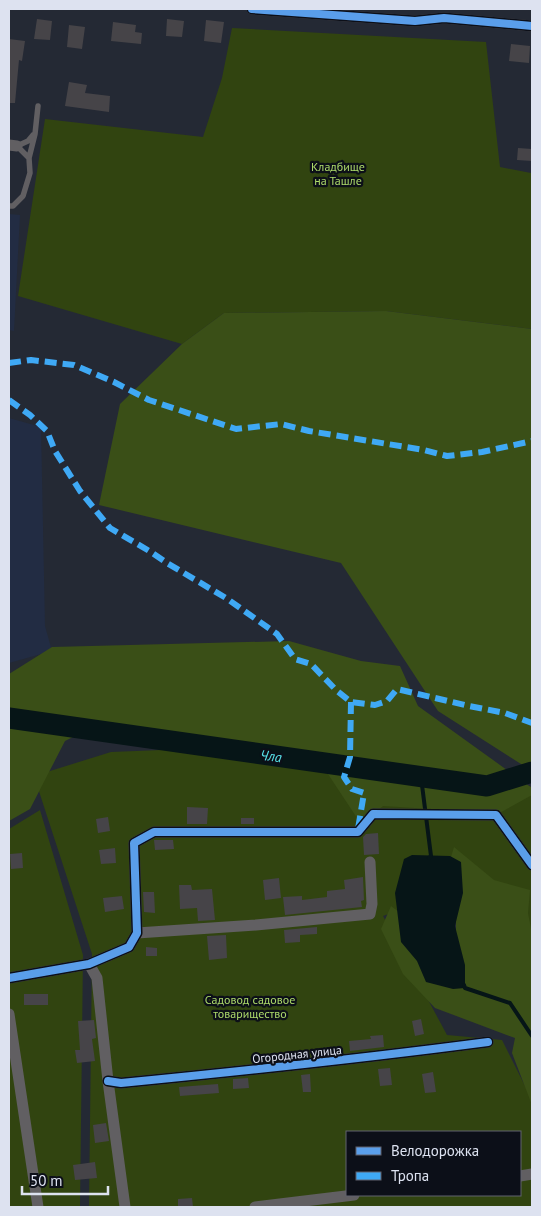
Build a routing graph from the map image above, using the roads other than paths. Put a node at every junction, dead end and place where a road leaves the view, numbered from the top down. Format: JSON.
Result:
{"nodes":[{"id":1,"x":252,"y":9,"type":"edge"},
{"id":2,"x":444,"y":14,"type":"edge"},
{"id":3,"x":532,"y":26,"type":"edge"},
{"id":4,"x":38,"y":106,"type":"dead end"},
{"id":5,"x":35,"y":134,"type":"junction"},
{"id":6,"x":13,"y":146,"type":"edge"},
{"id":7,"x":29,"y":158,"type":"junction"},
{"id":8,"x":9,"y":206,"type":"edge"},
{"id":9,"x":370,"y":862,"type":"dead end"},
{"id":10,"x":532,"y":865,"type":"edge"},
{"id":11,"x":137,"y":933,"type":"junction"},
{"id":12,"x":89,"y":964,"type":"junction"},
{"id":13,"x":9,"y":978,"type":"edge"},
{"id":14,"x":9,"y":1014,"type":"edge"},
{"id":15,"x":488,"y":1042,"type":"dead end"},
{"id":16,"x":108,"y":1081,"type":"junction"},
{"id":17,"x":346,"y":1196,"type":"edge"},
{"id":18,"x":38,"y":1207,"type":"edge"},
{"id":19,"x":125,"y":1207,"type":"edge"},
{"id":20,"x":255,"y":1207,"type":"edge"}],
"edges":[{"from":1,"to":2,"type":"street"},
{"from":2,"to":3,"type":"street"},
{"from":4,"to":5,"type":"lane"},
{"from":5,"to":6,"type":"lane"},
{"from":5,"to":7,"type":"lane"},
{"from":6,"to":7,"type":"lane"},
{"from":7,"to":8,"type":"lane"},
{"from":9,"to":11,"type":"street"},
{"from":10,"to":11,"type":"street"},
{"from":11,"to":12,"type":"street"},
{"from":12,"to":13,"type":"street"},
{"from":12,"to":16,"type":"street"},
{"from":14,"to":18,"type":"street"},
{"from":15,"to":16,"type":"street","name":"Огородная улица"},
{"from":16,"to":19,"type":"street"},
{"from":17,"to":20,"type":"street"}]}
